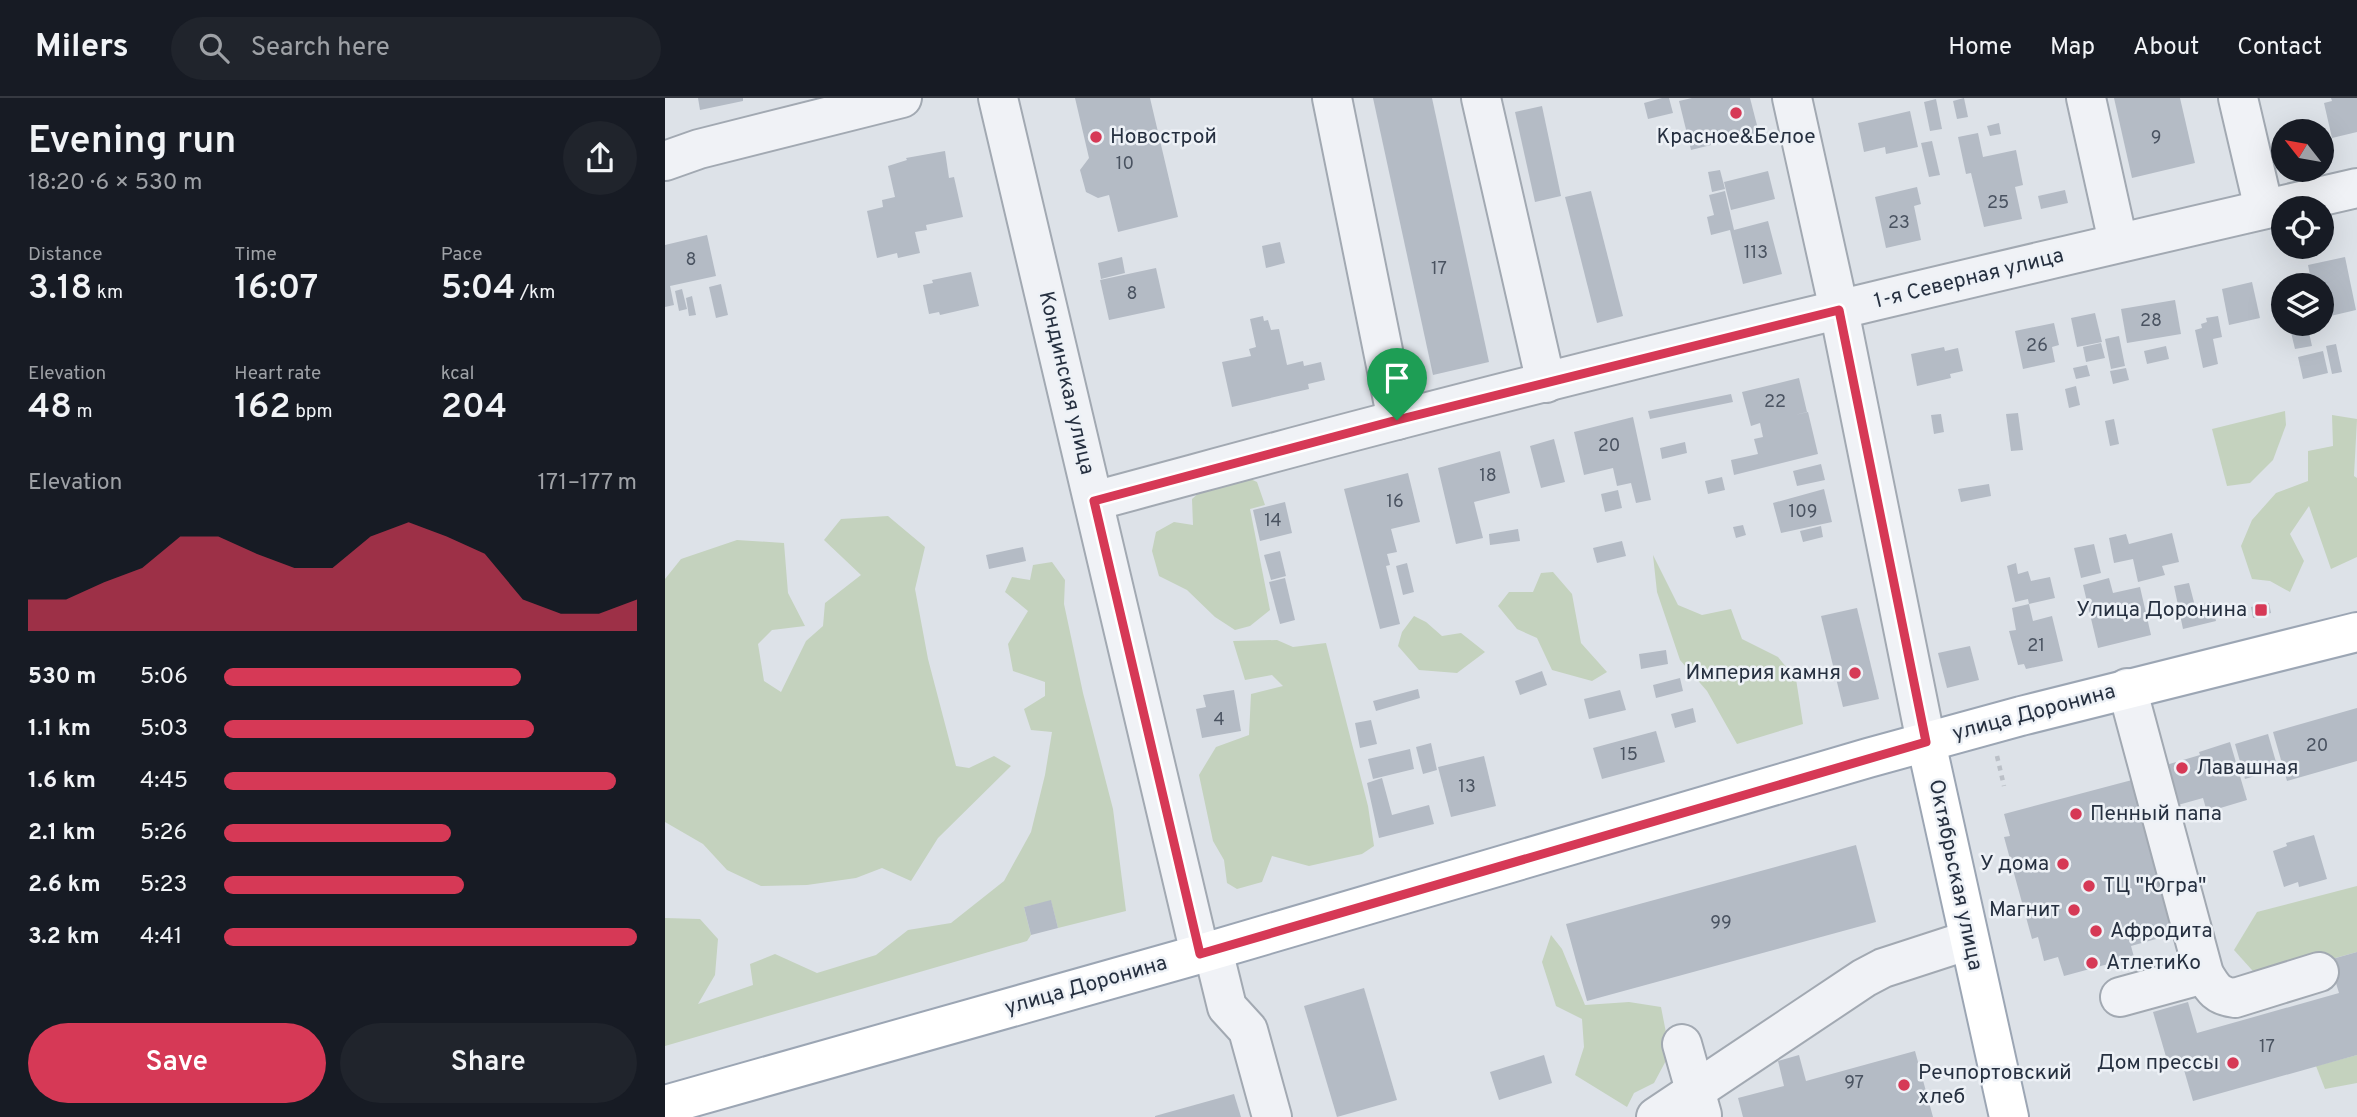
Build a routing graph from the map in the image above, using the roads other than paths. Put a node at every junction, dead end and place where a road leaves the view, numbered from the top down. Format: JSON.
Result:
{"nodes":[{"id":1,"x":902,"y":98,"type":"edge"},
{"id":2,"x":998,"y":98,"type":"edge"},
{"id":3,"x":1332,"y":98,"type":"edge"},
{"id":4,"x":1481,"y":98,"type":"edge"},
{"id":5,"x":1792,"y":98,"type":"edge"},
{"id":6,"x":2086,"y":98,"type":"edge"},
{"id":7,"x":2238,"y":98,"type":"edge"},
{"id":8,"x":665,"y":162,"type":"edge"},
{"id":9,"x":2357,"y":188,"type":"edge"},
{"id":10,"x":2264,"y":209,"type":"junction"},
{"id":11,"x":2118,"y":242,"type":"junction"},
{"id":12,"x":1839,"y":310,"type":"junction"},
{"id":13,"x":1546,"y":383,"type":"junction"},
{"id":14,"x":1397,"y":420,"type":"junction"},
{"id":15,"x":1094,"y":501,"type":"junction"},
{"id":16,"x":2357,"y":632,"type":"edge"},
{"id":17,"x":2127,"y":688,"type":"junction"},
{"id":18,"x":1926,"y":742,"type":"junction"},
{"id":19,"x":1969,"y":940,"type":"junction"},
{"id":20,"x":1207,"y":952,"type":"junction"},
{"id":21,"x":2319,"y":972,"type":"dead end"},
{"id":22,"x":2204,"y":974,"type":"junction"},
{"id":23,"x":2120,"y":997,"type":"dead end"},
{"id":24,"x":1682,"y":1044,"type":"dead end"},
{"id":25,"x":665,"y":1105,"type":"edge"},
{"id":26,"x":1694,"y":1109,"type":"edge"},
{"id":27,"x":1272,"y":1117,"type":"edge"},
{"id":28,"x":1655,"y":1117,"type":"edge"},
{"id":29,"x":2009,"y":1117,"type":"edge"}],
"edges":[{"from":1,"to":8,"type":"street"},
{"from":2,"to":15,"type":"street","name":"Кондинская улица"},
{"from":3,"to":14,"type":"street"},
{"from":4,"to":13,"type":"street"},
{"from":5,"to":12,"type":"street","name":"Октябрьская улица"},
{"from":6,"to":11,"type":"street"},
{"from":7,"to":10,"type":"street"},
{"from":9,"to":10,"type":"street","name":"1-я Северная улица"},
{"from":10,"to":11,"type":"street","name":"1-я Северная улица"},
{"from":11,"to":12,"type":"street","name":"1-я Северная улица"},
{"from":12,"to":13,"type":"street","name":"1-я Северная улица"},
{"from":12,"to":18,"type":"street","name":"Октябрьская улица"},
{"from":13,"to":14,"type":"street","name":"1-я Северная улица"},
{"from":14,"to":15,"type":"street","name":"1-я Северная улица"},
{"from":15,"to":20,"type":"street","name":"Кондинская улица"},
{"from":16,"to":17,"type":"main road","name":"улица Доронина"},
{"from":17,"to":18,"type":"main road","name":"улица Доронина"},
{"from":17,"to":22,"type":"street"},
{"from":18,"to":19,"type":"main road","name":"Октябрьская улица"},
{"from":18,"to":20,"type":"main road","name":"улица Доронина"},
{"from":19,"to":26,"type":"street"},
{"from":19,"to":29,"type":"main road","name":"Октябрьская улица"},
{"from":20,"to":25,"type":"main road","name":"улица Доронина"},
{"from":20,"to":27,"type":"street","name":"Кондинская улица"},
{"from":21,"to":22,"type":"street"},
{"from":22,"to":23,"type":"street"},
{"from":24,"to":26,"type":"street"},
{"from":26,"to":28,"type":"street"}]}
